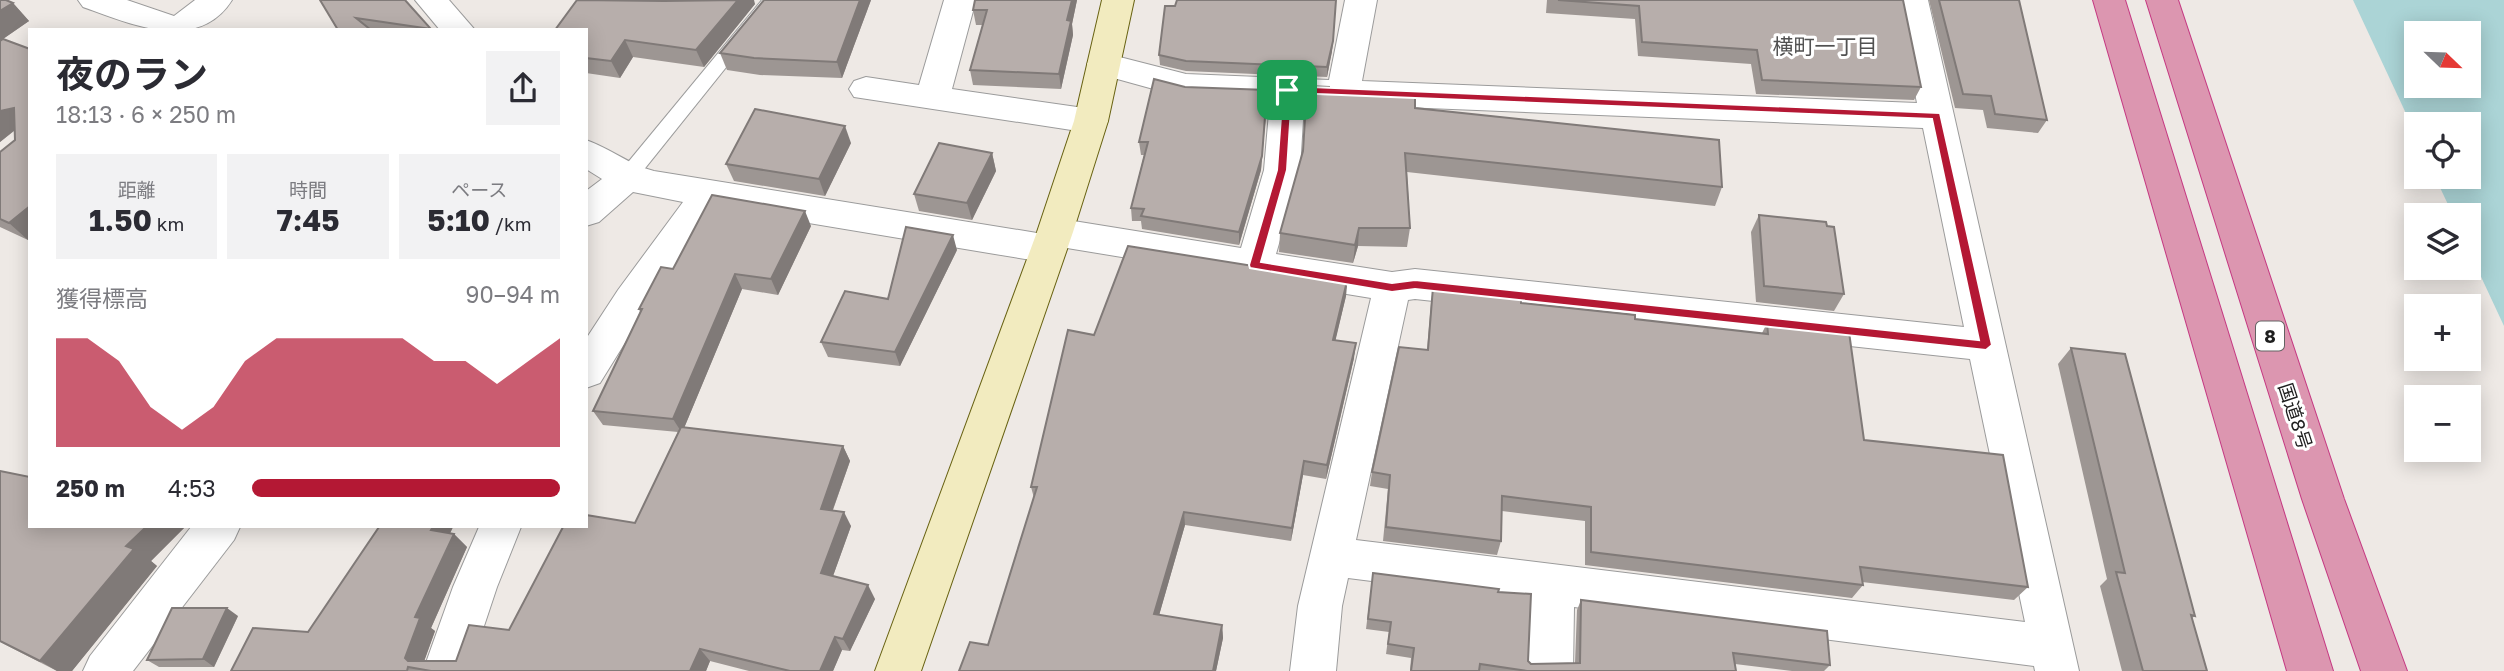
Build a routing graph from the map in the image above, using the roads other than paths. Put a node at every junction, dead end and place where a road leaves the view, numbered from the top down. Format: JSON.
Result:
{"nodes":[{"id":1,"x":93,"y":0,"type":"edge"},
{"id":2,"x":216,"y":0,"type":"edge"},
{"id":3,"x":431,"y":0,"type":"edge"},
{"id":4,"x":771,"y":0,"type":"edge"},
{"id":5,"x":960,"y":0,"type":"edge"},
{"id":6,"x":1118,"y":0,"type":"edge"},
{"id":7,"x":1361,"y":0,"type":"edge"},
{"id":8,"x":2109,"y":0,"type":"edge"},
{"id":9,"x":2162,"y":0,"type":"edge"},
{"id":10,"x":1904,"y":1,"type":"edge"},
{"id":11,"x":174,"y":28,"type":"edge"},
{"id":12,"x":178,"y":28,"type":"edge"},
{"id":13,"x":456,"y":28,"type":"edge"},
{"id":14,"x":1104,"y":64,"type":"junction"},
{"id":15,"x":866,"y":89,"type":"dead end"},
{"id":16,"x":1287,"y":90,"type":"junction"},
{"id":17,"x":1343,"y":92,"type":"junction"},
{"id":18,"x":932,"y":99,"type":"junction"},
{"id":19,"x":1936,"y":116,"type":"junction"},
{"id":20,"x":1091,"y":121,"type":"junction"},
{"id":21,"x":588,"y":154,"type":"edge"},
{"id":22,"x":627,"y":177,"type":"junction"},
{"id":23,"x":708,"y":195,"type":"junction"},
{"id":24,"x":588,"y":210,"type":"edge"},
{"id":25,"x":1052,"y":241,"type":"junction"},
{"id":26,"x":1254,"y":265,"type":"junction"},
{"id":27,"x":1392,"y":287,"type":"junction"},
{"id":28,"x":1986,"y":345,"type":"junction"},
{"id":29,"x":588,"y":369,"type":"edge"},
{"id":30,"x":218,"y":528,"type":"edge"},
{"id":31,"x":500,"y":528,"type":"edge"},
{"id":32,"x":1331,"y":556,"type":"junction"},
{"id":33,"x":1553,"y":584,"type":"junction"},
{"id":34,"x":2055,"y":659,"type":"edge"},
{"id":35,"x":106,"y":671,"type":"edge"},
{"id":36,"x":446,"y":671,"type":"edge"},
{"id":37,"x":898,"y":671,"type":"edge"},
{"id":38,"x":1314,"y":671,"type":"edge"},
{"id":39,"x":1550,"y":671,"type":"edge"},
{"id":40,"x":2310,"y":671,"type":"edge"},
{"id":41,"x":2384,"y":671,"type":"edge"}],
"edges":[{"from":1,"to":11,"type":"street"},
{"from":2,"to":12,"type":"street"},
{"from":3,"to":13,"type":"street"},
{"from":4,"to":22,"type":"lane"},
{"from":5,"to":18,"type":"street"},
{"from":6,"to":14,"type":"street"},
{"from":7,"to":17,"type":"street"},
{"from":8,"to":40,"type":"highway"},
{"from":9,"to":41,"type":"highway","name":"国道8号","number":"8"},
{"from":10,"to":19,"type":"street"},
{"from":14,"to":16,"type":"street"},
{"from":14,"to":20,"type":"street"},
{"from":15,"to":18,"type":"street"},
{"from":16,"to":17,"type":"street"},
{"from":16,"to":26,"type":"street"},
{"from":17,"to":19,"type":"street"},
{"from":18,"to":20,"type":"street"},
{"from":19,"to":28,"type":"street"},
{"from":20,"to":25,"type":"street"},
{"from":21,"to":22,"type":"street"},
{"from":22,"to":23,"type":"street"},
{"from":22,"to":24,"type":"street"},
{"from":23,"to":25,"type":"street"},
{"from":23,"to":29,"type":"street"},
{"from":25,"to":26,"type":"street"},
{"from":25,"to":37,"type":"street"},
{"from":26,"to":27,"type":"street"},
{"from":27,"to":28,"type":"street"},
{"from":27,"to":32,"type":"street"},
{"from":28,"to":34,"type":"street"},
{"from":30,"to":35,"type":"street"},
{"from":31,"to":36,"type":"street"},
{"from":32,"to":33,"type":"street"},
{"from":32,"to":38,"type":"street"},
{"from":33,"to":34,"type":"street"},
{"from":33,"to":39,"type":"street"}]}
